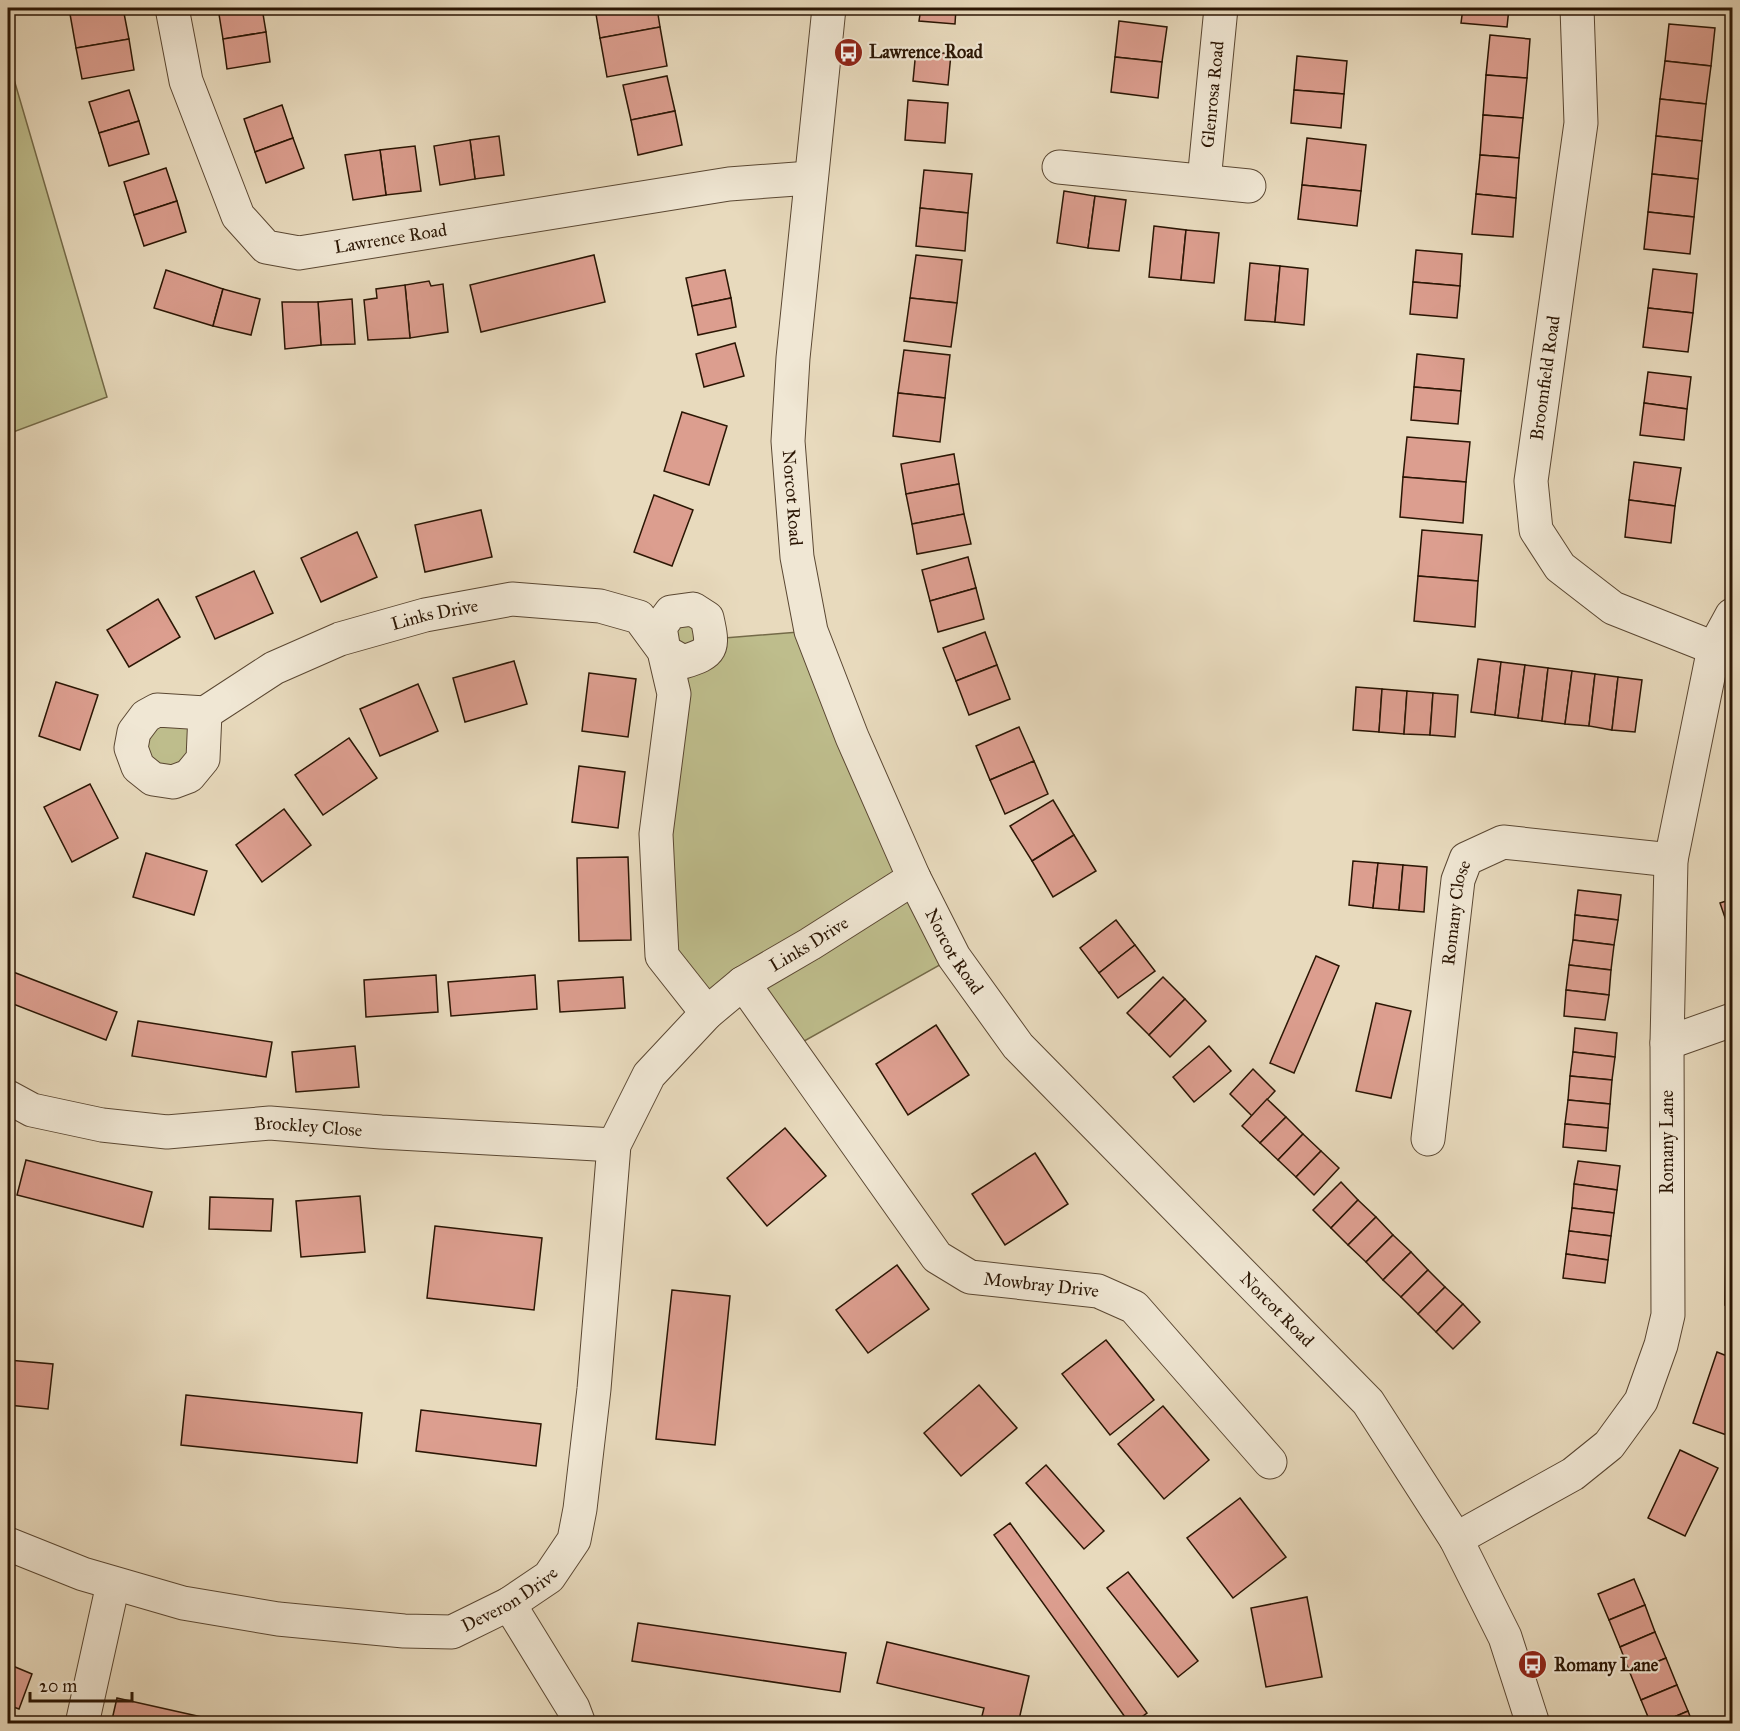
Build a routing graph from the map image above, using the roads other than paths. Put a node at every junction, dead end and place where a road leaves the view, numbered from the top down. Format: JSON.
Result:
{"nodes":[{"id":1,"x":172,"y":8,"type":"edge"},
{"id":2,"x":829,"y":8,"type":"edge"},
{"id":3,"x":1221,"y":8,"type":"edge"},
{"id":4,"x":1577,"y":8,"type":"edge"},
{"id":5,"x":1059,"y":167,"type":"dead end"},
{"id":6,"x":810,"y":178,"type":"junction"},
{"id":7,"x":1204,"y":181,"type":"junction"},
{"id":8,"x":1249,"y":186,"type":"dead end"},
{"id":9,"x":1732,"y":615,"type":"edge"},
{"id":10,"x":1714,"y":648,"type":"junction"},
{"id":11,"x":205,"y":713,"type":"dead end"},
{"id":12,"x":1671,"y":860,"type":"junction"},
{"id":13,"x":914,"y":878,"type":"junction"},
{"id":14,"x":743,"y":983,"type":"junction"},
{"id":15,"x":707,"y":1013,"type":"junction"},
{"id":16,"x":1732,"y":1020,"type":"edge"},
{"id":17,"x":1667,"y":1042,"type":"junction"},
{"id":18,"x":8,"y":1097,"type":"edge"},
{"id":19,"x":1428,"y":1138,"type":"dead end"},
{"id":20,"x":614,"y":1145,"type":"junction"},
{"id":21,"x":1270,"y":1462,"type":"dead end"},
{"id":22,"x":1456,"y":1539,"type":"junction"},
{"id":23,"x":8,"y":1544,"type":"edge"},
{"id":24,"x":113,"y":1584,"type":"junction"},
{"id":25,"x":509,"y":1604,"type":"junction"},
{"id":26,"x":82,"y":1724,"type":"edge"},
{"id":27,"x":579,"y":1724,"type":"edge"},
{"id":28,"x":1533,"y":1724,"type":"edge"}],
"edges":[{"from":1,"to":6,"type":"street","name":"Lawrence Road"},
{"from":2,"to":6,"type":"street","name":"Norcot Road"},
{"from":3,"to":7,"type":"street","name":"Glenrosa Road"},
{"from":4,"to":10,"type":"street","name":"Broomfield Road"},
{"from":5,"to":7,"type":"street"},
{"from":6,"to":13,"type":"street","name":"Norcot Road"},
{"from":7,"to":8,"type":"street"},
{"from":9,"to":10,"type":"street","name":"Romany Lane"},
{"from":10,"to":12,"type":"street","name":"Romany Lane"},
{"from":11,"to":15,"type":"street","name":"Links Drive"},
{"from":12,"to":17,"type":"street","name":"Romany Lane"},
{"from":12,"to":19,"type":"street","name":"Romany Close"},
{"from":13,"to":14,"type":"street","name":"Links Drive"},
{"from":13,"to":22,"type":"street","name":"Norcot Road"},
{"from":14,"to":15,"type":"street","name":"Links Drive"},
{"from":14,"to":21,"type":"street","name":"Mowbray Drive"},
{"from":15,"to":20,"type":"street","name":"Links Drive"},
{"from":16,"to":17,"type":"street"},
{"from":17,"to":22,"type":"street","name":"Romany Lane"},
{"from":18,"to":20,"type":"street","name":"Brockley Close"},
{"from":20,"to":25,"type":"street","name":"Deveron Drive"},
{"from":22,"to":28,"type":"street","name":"Norcot Road"},
{"from":23,"to":24,"type":"street","name":"Deveron Drive"},
{"from":24,"to":25,"type":"street","name":"Deveron Drive"},
{"from":24,"to":26,"type":"street"},
{"from":25,"to":27,"type":"street"}]}
